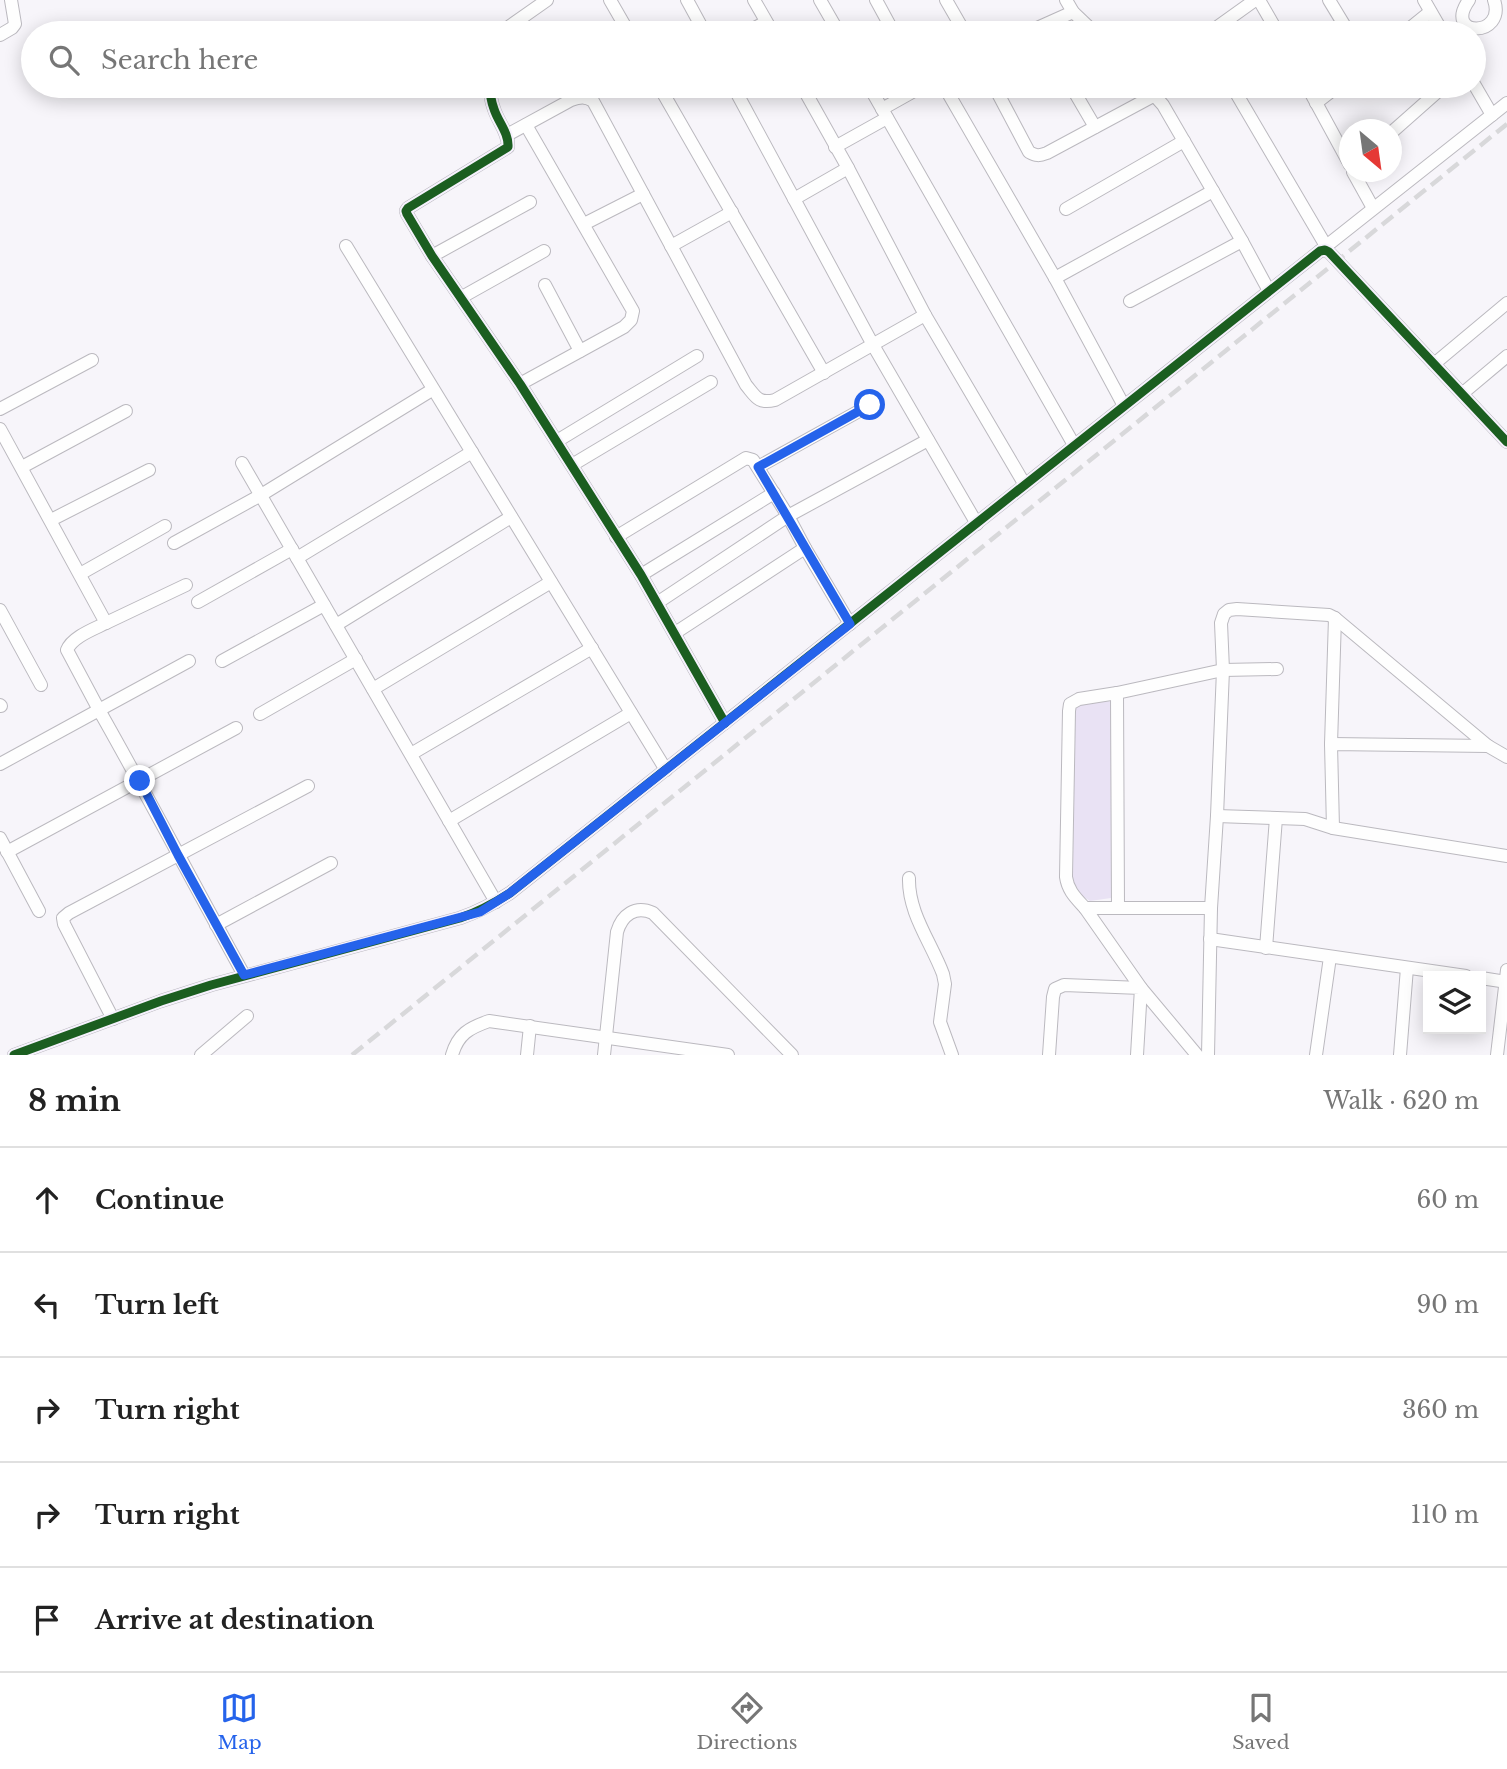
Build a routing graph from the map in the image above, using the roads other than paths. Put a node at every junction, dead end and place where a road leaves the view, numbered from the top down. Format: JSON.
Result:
{"nodes":[{"id":1,"x":11,"y":0,"type":"edge"},
{"id":2,"x":547,"y":0,"type":"edge"},
{"id":3,"x":610,"y":0,"type":"edge"},
{"id":4,"x":687,"y":0,"type":"edge"},
{"id":5,"x":754,"y":0,"type":"edge"},
{"id":6,"x":820,"y":0,"type":"edge"},
{"id":7,"x":876,"y":0,"type":"edge"},
{"id":8,"x":946,"y":0,"type":"edge"},
{"id":9,"x":1066,"y":0,"type":"edge"},
{"id":10,"x":1257,"y":0,"type":"edge"},
{"id":11,"x":1329,"y":0,"type":"edge"},
{"id":12,"x":1469,"y":0,"type":"edge"},
{"id":13,"x":1495,"y":0,"type":"edge"},
{"id":14,"x":1427,"y":6,"type":"edge"},
{"id":15,"x":1073,"y":12,"type":"junction"},
{"id":16,"x":517,"y":21,"type":"edge"},
{"id":17,"x":622,"y":21,"type":"edge"},
{"id":18,"x":698,"y":21,"type":"edge"},
{"id":19,"x":766,"y":21,"type":"edge"},
{"id":20,"x":832,"y":21,"type":"edge"},
{"id":21,"x":887,"y":21,"type":"edge"},
{"id":22,"x":958,"y":21,"type":"edge"},
{"id":23,"x":1055,"y":21,"type":"edge"},
{"id":24,"x":1082,"y":21,"type":"edge"},
{"id":25,"x":1226,"y":21,"type":"edge"},
{"id":26,"x":1270,"y":21,"type":"edge"},
{"id":27,"x":1342,"y":21,"type":"edge"},
{"id":28,"x":1414,"y":21,"type":"edge"},
{"id":29,"x":1466,"y":21,"type":"edge"},
{"id":30,"x":1486,"y":29,"type":"edge"},
{"id":31,"x":0,"y":35,"type":"edge"},
{"id":32,"x":492,"y":98,"type":"edge"},
{"id":33,"x":578,"y":98,"type":"edge"},
{"id":34,"x":588,"y":98,"type":"edge"},
{"id":35,"x":667,"y":98,"type":"edge"},
{"id":36,"x":739,"y":98,"type":"edge"},
{"id":37,"x":808,"y":98,"type":"edge"},
{"id":38,"x":876,"y":98,"type":"edge"},
{"id":39,"x":907,"y":98,"type":"edge"},
{"id":40,"x":951,"y":98,"type":"edge"},
{"id":41,"x":1000,"y":98,"type":"edge"},
{"id":42,"x":1078,"y":98,"type":"edge"},
{"id":43,"x":1139,"y":98,"type":"edge"},
{"id":44,"x":1156,"y":98,"type":"edge"},
{"id":45,"x":1239,"y":98,"type":"edge"},
{"id":46,"x":1313,"y":98,"type":"edge"},
{"id":47,"x":1322,"y":98,"type":"edge"},
{"id":48,"x":1430,"y":98,"type":"edge"},
{"id":49,"x":1482,"y":98,"type":"edge"},
{"id":50,"x":1316,"y":103,"type":"junction"},
{"id":51,"x":1507,"y":103,"type":"edge"},
{"id":52,"x":885,"y":114,"type":"junction"},
{"id":53,"x":1492,"y":115,"type":"junction"},
{"id":54,"x":1402,"y":122,"type":"edge"},
{"id":55,"x":526,"y":125,"type":"junction"},
{"id":56,"x":1096,"y":127,"type":"junction"},
{"id":57,"x":507,"y":135,"type":"junction"},
{"id":58,"x":1184,"y":141,"type":"junction"},
{"id":59,"x":1339,"y":146,"type":"edge"},
{"id":60,"x":835,"y":147,"type":"junction"},
{"id":61,"x":848,"y":168,"type":"junction"},
{"id":62,"x":1359,"y":182,"type":"edge"},
{"id":63,"x":1213,"y":191,"type":"junction"},
{"id":64,"x":643,"y":194,"type":"junction"},
{"id":65,"x":794,"y":199,"type":"junction"},
{"id":66,"x":530,"y":202,"type":"dead end"},
{"id":67,"x":1373,"y":208,"type":"junction"},
{"id":68,"x":1066,"y":209,"type":"dead end"},
{"id":69,"x":732,"y":212,"type":"junction"},
{"id":70,"x":584,"y":224,"type":"junction"},
{"id":71,"x":1242,"y":241,"type":"junction"},
{"id":72,"x":346,"y":246,"type":"dead end"},
{"id":73,"x":671,"y":246,"type":"junction"},
{"id":74,"x":1323,"y":249,"type":"junction"},
{"id":75,"x":544,"y":251,"type":"dead end"},
{"id":76,"x":432,"y":256,"type":"junction"},
{"id":77,"x":1055,"y":278,"type":"junction"},
{"id":78,"x":545,"y":285,"type":"dead end"},
{"id":79,"x":1269,"y":291,"type":"junction"},
{"id":80,"x":462,"y":297,"type":"junction"},
{"id":81,"x":1130,"y":301,"type":"dead end"},
{"id":82,"x":1507,"y":303,"type":"edge"},
{"id":83,"x":925,"y":315,"type":"junction"},
{"id":84,"x":873,"y":345,"type":"junction"},
{"id":85,"x":580,"y":351,"type":"junction"},
{"id":86,"x":697,"y":356,"type":"dead end"},
{"id":87,"x":1507,"y":356,"type":"edge"},
{"id":88,"x":92,"y":360,"type":"dead end"},
{"id":89,"x":1434,"y":364,"type":"junction"},
{"id":90,"x":824,"y":373,"type":"junction"},
{"id":91,"x":711,"y":382,"type":"dead end"},
{"id":92,"x":520,"y":384,"type":"junction"},
{"id":93,"x":432,"y":390,"type":"junction"},
{"id":94,"x":1463,"y":393,"type":"junction"},
{"id":95,"x":870,"y":405,"type":"dead end"},
{"id":96,"x":1125,"y":406,"type":"junction"},
{"id":97,"x":0,"y":409,"type":"edge"},
{"id":98,"x":126,"y":411,"type":"dead end"},
{"id":99,"x":0,"y":429,"type":"edge"},
{"id":100,"x":928,"y":440,"type":"junction"},
{"id":101,"x":557,"y":441,"type":"junction"},
{"id":102,"x":1507,"y":441,"type":"edge"},
{"id":103,"x":1074,"y":445,"type":"junction"},
{"id":104,"x":472,"y":452,"type":"junction"},
{"id":105,"x":242,"y":463,"type":"dead end"},
{"id":106,"x":572,"y":465,"type":"junction"},
{"id":107,"x":22,"y":467,"type":"junction"},
{"id":108,"x":758,"y":467,"type":"junction"},
{"id":109,"x":149,"y":470,"type":"dead end"},
{"id":110,"x":1025,"y":485,"type":"junction"},
{"id":111,"x":774,"y":494,"type":"junction"},
{"id":112,"x":261,"y":495,"type":"junction"},
{"id":113,"x":788,"y":516,"type":"junction"},
{"id":114,"x":511,"y":517,"type":"junction"},
{"id":115,"x":51,"y":520,"type":"junction"},
{"id":116,"x":977,"y":524,"type":"junction"},
{"id":117,"x":166,"y":526,"type":"dead end"},
{"id":118,"x":616,"y":537,"type":"junction"},
{"id":119,"x":174,"y":543,"type":"dead end"},
{"id":120,"x":805,"y":548,"type":"junction"},
{"id":121,"x":295,"y":554,"type":"junction"},
{"id":122,"x":80,"y":574,"type":"junction"},
{"id":123,"x":641,"y":575,"type":"junction"},
{"id":124,"x":551,"y":582,"type":"junction"},
{"id":125,"x":186,"y":585,"type":"dead end"},
{"id":126,"x":198,"y":602,"type":"dead end"},
{"id":127,"x":657,"y":603,"type":"junction"},
{"id":128,"x":324,"y":605,"type":"junction"},
{"id":129,"x":0,"y":610,"type":"edge"},
{"id":130,"x":1335,"y":618,"type":"junction"},
{"id":131,"x":106,"y":623,"type":"junction"},
{"id":132,"x":850,"y":624,"type":"junction"},
{"id":133,"x":336,"y":625,"type":"junction"},
{"id":134,"x":4,"y":629,"type":"edge"},
{"id":135,"x":675,"y":633,"type":"junction"},
{"id":136,"x":592,"y":648,"type":"junction"},
{"id":137,"x":356,"y":659,"type":"junction"},
{"id":138,"x":189,"y":661,"type":"dead end"},
{"id":139,"x":222,"y":661,"type":"dead end"},
{"id":140,"x":1277,"y":669,"type":"dead end"},
{"id":141,"x":1223,"y":670,"type":"junction"},
{"id":142,"x":41,"y":685,"type":"dead end"},
{"id":143,"x":373,"y":689,"type":"junction"},
{"id":144,"x":1117,"y":693,"type":"junction"},
{"id":145,"x":99,"y":710,"type":"junction"},
{"id":146,"x":631,"y":713,"type":"junction"},
{"id":147,"x":260,"y":714,"type":"dead end"},
{"id":148,"x":725,"y":723,"type":"junction"},
{"id":149,"x":236,"y":728,"type":"dead end"},
{"id":150,"x":1331,"y":744,"type":"junction"},
{"id":151,"x":1488,"y":746,"type":"junction"},
{"id":152,"x":411,"y":754,"type":"junction"},
{"id":153,"x":1507,"y":757,"type":"edge"},
{"id":154,"x":0,"y":764,"type":"edge"},
{"id":155,"x":666,"y":770,"type":"junction"},
{"id":156,"x":140,"y":781,"type":"junction"},
{"id":157,"x":308,"y":786,"type":"dead end"},
{"id":158,"x":1217,"y":816,"type":"junction"},
{"id":159,"x":1276,"y":818,"type":"junction"},
{"id":160,"x":449,"y":821,"type":"junction"},
{"id":161,"x":1333,"y":828,"type":"junction"},
{"id":162,"x":0,"y":838,"type":"edge"},
{"id":163,"x":8,"y":852,"type":"junction"},
{"id":164,"x":178,"y":855,"type":"junction"},
{"id":165,"x":1507,"y":856,"type":"edge"},
{"id":166,"x":331,"y":863,"type":"dead end"},
{"id":167,"x":909,"y":878,"type":"dead end"},
{"id":168,"x":496,"y":902,"type":"junction"},
{"id":169,"x":1118,"y":907,"type":"junction"},
{"id":170,"x":1085,"y":908,"type":"junction"},
{"id":171,"x":1211,"y":908,"type":"junction"},
{"id":172,"x":39,"y":911,"type":"dead end"},
{"id":173,"x":216,"y":925,"type":"junction"},
{"id":174,"x":1210,"y":939,"type":"junction"},
{"id":175,"x":1266,"y":948,"type":"junction"},
{"id":176,"x":1330,"y":957,"type":"junction"},
{"id":177,"x":1407,"y":968,"type":"junction"},
{"id":178,"x":1429,"y":971,"type":"edge"},
{"id":179,"x":244,"y":975,"type":"junction"},
{"id":180,"x":1486,"y":978,"type":"edge"},
{"id":181,"x":1506,"y":978,"type":"edge"},
{"id":182,"x":1141,"y":988,"type":"junction"},
{"id":183,"x":247,"y":1016,"type":"dead end"},
{"id":184,"x":113,"y":1019,"type":"junction"},
{"id":185,"x":530,"y":1026,"type":"junction"},
{"id":186,"x":606,"y":1039,"type":"junction"},
{"id":187,"x":13,"y":1055,"type":"edge"},
{"id":188,"x":201,"y":1055,"type":"edge"},
{"id":189,"x":452,"y":1055,"type":"edge"},
{"id":190,"x":527,"y":1055,"type":"edge"},
{"id":191,"x":604,"y":1055,"type":"edge"},
{"id":192,"x":728,"y":1055,"type":"edge"},
{"id":193,"x":792,"y":1055,"type":"edge"},
{"id":194,"x":952,"y":1055,"type":"edge"},
{"id":195,"x":1049,"y":1055,"type":"edge"},
{"id":196,"x":1137,"y":1055,"type":"edge"},
{"id":197,"x":1197,"y":1055,"type":"edge"},
{"id":198,"x":1208,"y":1055,"type":"edge"},
{"id":199,"x":1316,"y":1055,"type":"edge"},
{"id":200,"x":1400,"y":1055,"type":"edge"},
{"id":201,"x":1497,"y":1055,"type":"edge"}],
"edges":[{"from":1,"to":31,"type":"street"},
{"from":2,"to":16,"type":"street"},
{"from":3,"to":17,"type":"street"},
{"from":4,"to":18,"type":"street"},
{"from":5,"to":19,"type":"street"},
{"from":6,"to":20,"type":"street"},
{"from":7,"to":21,"type":"street"},
{"from":8,"to":22,"type":"street"},
{"from":9,"to":15,"type":"street"},
{"from":10,"to":25,"type":"street"},
{"from":10,"to":26,"type":"street"},
{"from":11,"to":27,"type":"street"},
{"from":12,"to":29,"type":"street"},
{"from":13,"to":30,"type":"street"},
{"from":14,"to":28,"type":"street"},
{"from":15,"to":23,"type":"street"},
{"from":15,"to":24,"type":"street"},
{"from":32,"to":57,"type":"street"},
{"from":33,"to":55,"type":"street"},
{"from":34,"to":64,"type":"street"},
{"from":35,"to":69,"type":"street"},
{"from":36,"to":65,"type":"street"},
{"from":37,"to":60,"type":"street"},
{"from":38,"to":52,"type":"street"},
{"from":39,"to":52,"type":"street"},
{"from":40,"to":77,"type":"street"},
{"from":41,"to":56,"type":"street"},
{"from":42,"to":56,"type":"street"},
{"from":43,"to":56,"type":"street"},
{"from":44,"to":58,"type":"street"},
{"from":45,"to":74,"type":"street"},
{"from":46,"to":50,"type":"street"},
{"from":47,"to":50,"type":"street"},
{"from":48,"to":54,"type":"street"},
{"from":49,"to":53,"type":"street"},
{"from":50,"to":59,"type":"street"},
{"from":51,"to":53,"type":"street"},
{"from":52,"to":60,"type":"street"},
{"from":52,"to":103,"type":"street"},
{"from":53,"to":67,"type":"street"},
{"from":55,"to":57,"type":"street"},
{"from":55,"to":70,"type":"street"},
{"from":57,"to":76,"type":"street"},
{"from":58,"to":63,"type":"street"},
{"from":58,"to":68,"type":"street"},
{"from":60,"to":61,"type":"street"},
{"from":61,"to":65,"type":"street"},
{"from":61,"to":83,"type":"street"},
{"from":62,"to":67,"type":"street"},
{"from":63,"to":71,"type":"street"},
{"from":63,"to":77,"type":"street"},
{"from":64,"to":70,"type":"street"},
{"from":64,"to":73,"type":"street"},
{"from":65,"to":84,"type":"street"},
{"from":66,"to":76,"type":"street"},
{"from":67,"to":74,"type":"street"},
{"from":69,"to":73,"type":"street"},
{"from":69,"to":90,"type":"street"},
{"from":70,"to":85,"type":"street"},
{"from":71,"to":79,"type":"street"},
{"from":71,"to":81,"type":"street"},
{"from":72,"to":93,"type":"street"},
{"from":73,"to":90,"type":"street"},
{"from":74,"to":79,"type":"street"},
{"from":74,"to":89,"type":"street"},
{"from":75,"to":80,"type":"street"},
{"from":76,"to":80,"type":"street"},
{"from":77,"to":96,"type":"street"},
{"from":78,"to":85,"type":"street"},
{"from":79,"to":96,"type":"street"},
{"from":80,"to":92,"type":"street"},
{"from":82,"to":89,"type":"street"},
{"from":83,"to":84,"type":"street"},
{"from":83,"to":110,"type":"street"},
{"from":84,"to":90,"type":"street"},
{"from":84,"to":100,"type":"street"},
{"from":85,"to":92,"type":"street"},
{"from":86,"to":101,"type":"street"},
{"from":87,"to":94,"type":"street"},
{"from":88,"to":97,"type":"street"},
{"from":89,"to":94,"type":"street"},
{"from":91,"to":106,"type":"street"},
{"from":92,"to":101,"type":"street"},
{"from":93,"to":104,"type":"street"},
{"from":93,"to":112,"type":"street"},
{"from":94,"to":102,"type":"street"},
{"from":95,"to":108,"type":"street"},
{"from":96,"to":103,"type":"street"},
{"from":98,"to":107,"type":"street"},
{"from":99,"to":107,"type":"street"},
{"from":100,"to":113,"type":"street"},
{"from":100,"to":116,"type":"street"},
{"from":101,"to":106,"type":"street"},
{"from":103,"to":110,"type":"street"},
{"from":104,"to":114,"type":"street"},
{"from":104,"to":121,"type":"street"},
{"from":105,"to":112,"type":"street"},
{"from":106,"to":118,"type":"street"},
{"from":107,"to":115,"type":"street"},
{"from":108,"to":111,"type":"street"},
{"from":108,"to":118,"type":"street"},
{"from":109,"to":115,"type":"street"},
{"from":110,"to":116,"type":"street"},
{"from":111,"to":113,"type":"street"},
{"from":111,"to":123,"type":"street"},
{"from":112,"to":119,"type":"street"},
{"from":112,"to":121,"type":"street"},
{"from":113,"to":120,"type":"street"},
{"from":113,"to":127,"type":"street"},
{"from":114,"to":124,"type":"street"},
{"from":114,"to":133,"type":"street"},
{"from":115,"to":122,"type":"street"},
{"from":116,"to":132,"type":"street"},
{"from":117,"to":122,"type":"street"},
{"from":118,"to":123,"type":"street"},
{"from":120,"to":132,"type":"street"},
{"from":120,"to":135,"type":"street"},
{"from":121,"to":126,"type":"street"},
{"from":121,"to":128,"type":"street"},
{"from":122,"to":131,"type":"street"},
{"from":123,"to":127,"type":"street"},
{"from":124,"to":136,"type":"street"},
{"from":124,"to":143,"type":"street"},
{"from":125,"to":131,"type":"street"},
{"from":127,"to":135,"type":"street"},
{"from":128,"to":133,"type":"street"},
{"from":128,"to":139,"type":"street"},
{"from":129,"to":134,"type":"street"},
{"from":130,"to":141,"type":"street"},
{"from":130,"to":150,"type":"street"},
{"from":130,"to":151,"type":"street"},
{"from":131,"to":145,"type":"street"},
{"from":132,"to":148,"type":"street"},
{"from":133,"to":137,"type":"street"},
{"from":134,"to":142,"type":"street"},
{"from":135,"to":148,"type":"street"},
{"from":136,"to":146,"type":"street"},
{"from":136,"to":152,"type":"street"},
{"from":137,"to":143,"type":"street"},
{"from":137,"to":147,"type":"street"},
{"from":138,"to":145,"type":"street"},
{"from":140,"to":141,"type":"street"},
{"from":141,"to":144,"type":"street"},
{"from":141,"to":158,"type":"street"},
{"from":143,"to":152,"type":"street"},
{"from":144,"to":169,"type":"street"},
{"from":144,"to":170,"type":"street"},
{"from":145,"to":154,"type":"street"},
{"from":145,"to":156,"type":"street"},
{"from":146,"to":155,"type":"street"},
{"from":146,"to":160,"type":"street"},
{"from":148,"to":155,"type":"street"},
{"from":149,"to":156,"type":"street"},
{"from":150,"to":151,"type":"street"},
{"from":150,"to":161,"type":"street"},
{"from":151,"to":153,"type":"street"},
{"from":152,"to":160,"type":"street"},
{"from":155,"to":168,"type":"street"},
{"from":156,"to":163,"type":"street"},
{"from":156,"to":164,"type":"street"},
{"from":157,"to":164,"type":"street"},
{"from":158,"to":159,"type":"street"},
{"from":158,"to":171,"type":"street"},
{"from":159,"to":161,"type":"street"},
{"from":159,"to":175,"type":"street"},
{"from":160,"to":168,"type":"street"},
{"from":161,"to":165,"type":"street"},
{"from":162,"to":163,"type":"street"},
{"from":163,"to":172,"type":"street"},
{"from":164,"to":173,"type":"street"},
{"from":164,"to":184,"type":"street"},
{"from":166,"to":173,"type":"street"},
{"from":167,"to":194,"type":"street"},
{"from":168,"to":179,"type":"street"},
{"from":169,"to":170,"type":"street"},
{"from":169,"to":171,"type":"street"},
{"from":170,"to":182,"type":"street"},
{"from":171,"to":174,"type":"street"},
{"from":173,"to":179,"type":"street"},
{"from":174,"to":175,"type":"street"},
{"from":174,"to":198,"type":"street"},
{"from":175,"to":176,"type":"street"},
{"from":176,"to":177,"type":"street"},
{"from":176,"to":199,"type":"street"},
{"from":177,"to":178,"type":"street"},
{"from":177,"to":200,"type":"street"},
{"from":179,"to":184,"type":"street"},
{"from":180,"to":181,"type":"street"},
{"from":181,"to":201,"type":"street"},
{"from":182,"to":195,"type":"street"},
{"from":182,"to":196,"type":"street"},
{"from":182,"to":197,"type":"street"},
{"from":183,"to":188,"type":"street"},
{"from":184,"to":187,"type":"street"},
{"from":185,"to":186,"type":"street"},
{"from":185,"to":189,"type":"street"},
{"from":185,"to":190,"type":"street"},
{"from":186,"to":191,"type":"street"},
{"from":186,"to":192,"type":"street"},
{"from":186,"to":193,"type":"street"}]}
